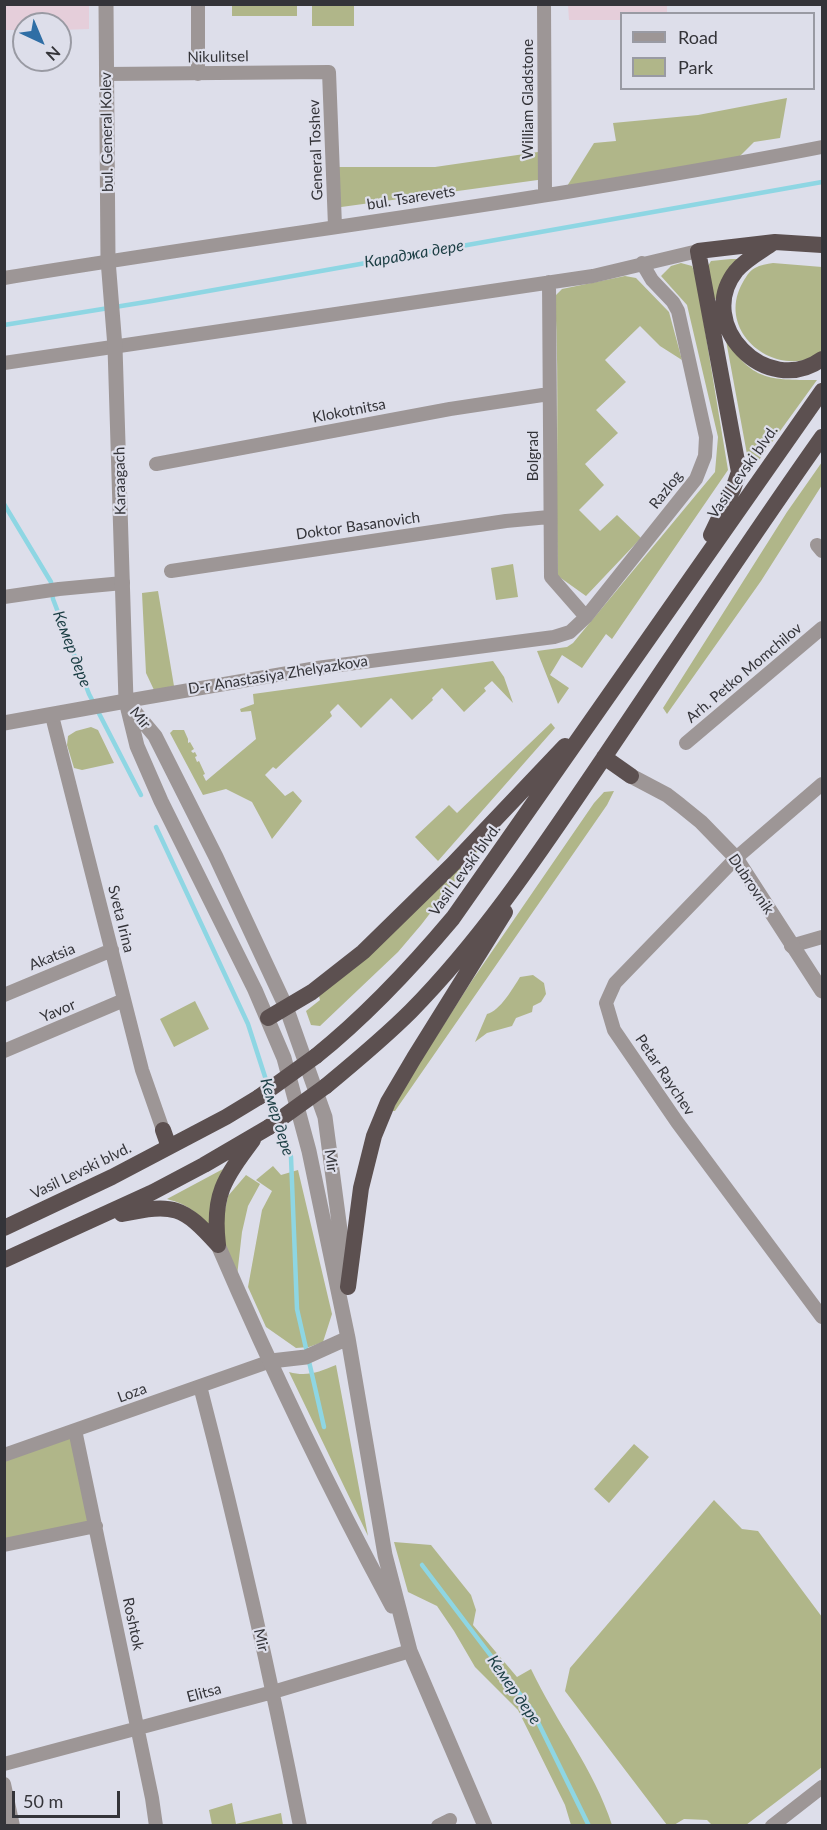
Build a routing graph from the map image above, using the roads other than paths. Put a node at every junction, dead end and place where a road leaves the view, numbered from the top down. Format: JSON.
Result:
{"nodes":[{"id":1,"x":105,"y":4,"type":"edge"},
{"id":2,"x":198,"y":4,"type":"edge"},
{"id":3,"x":544,"y":4,"type":"edge"},
{"id":4,"x":329,"y":72,"type":"joint"},
{"id":5,"x":106,"y":74,"type":"junction"},
{"id":6,"x":198,"y":74,"type":"junction"},
{"id":7,"x":822,"y":147,"type":"edge"},
{"id":8,"x":545,"y":194,"type":"junction"},
{"id":9,"x":335,"y":226,"type":"junction"},
{"id":10,"x":776,"y":242,"type":"junction"},
{"id":11,"x":822,"y":245,"type":"edge"},
{"id":12,"x":698,"y":251,"type":"junction"},
{"id":13,"x":642,"y":263,"type":"junction"},
{"id":14,"x":109,"y":268,"type":"junction"},
{"id":15,"x":4,"y":278,"type":"edge"},
{"id":16,"x":549,"y":282,"type":"junction"},
{"id":17,"x":116,"y":347,"type":"junction"},
{"id":18,"x":822,"y":359,"type":"edge"},
{"id":19,"x":4,"y":363,"type":"edge"},
{"id":20,"x":822,"y":391,"type":"edge"},
{"id":21,"x":549,"y":394,"type":"junction"},
{"id":22,"x":822,"y":437,"type":"edge"},
{"id":23,"x":156,"y":464,"type":"dead end"},
{"id":24,"x":549,"y":517,"type":"junction"},
{"id":25,"x":171,"y":571,"type":"dead end"},
{"id":26,"x":690,"y":579,"type":"junction"},
{"id":27,"x":123,"y":583,"type":"junction"},
{"id":28,"x":4,"y":597,"type":"edge"},
{"id":29,"x":586,"y":617,"type":"junction"},
{"id":30,"x":822,"y":628,"type":"edge"},
{"id":31,"x":554,"y":637,"type":"joint"},
{"id":32,"x":126,"y":701,"type":"junction"},
{"id":33,"x":603,"y":706,"type":"junction"},
{"id":34,"x":52,"y":716,"type":"junction"},
{"id":35,"x":4,"y":723,"type":"edge"},
{"id":36,"x":686,"y":743,"type":"dead end"},
{"id":37,"x":604,"y":758,"type":"junction"},
{"id":38,"x":631,"y":776,"type":"joint"},
{"id":39,"x":822,"y":784,"type":"edge"},
{"id":40,"x":553,"y":833,"type":"junction"},
{"id":41,"x":736,"y":858,"type":"junction"},
{"id":42,"x":822,"y":937,"type":"edge"},
{"id":43,"x":791,"y":945,"type":"junction"},
{"id":44,"x":112,"y":950,"type":"junction"},
{"id":45,"x":822,"y":991,"type":"edge"},
{"id":46,"x":4,"y":994,"type":"edge"},
{"id":47,"x":124,"y":1000,"type":"junction"},
{"id":48,"x":286,"y":1007,"type":"junction"},
{"id":49,"x":268,"y":1018,"type":"junction"},
{"id":50,"x":4,"y":1052,"type":"edge"},
{"id":51,"x":163,"y":1130,"type":"joint"},
{"id":52,"x":263,"y":1130,"type":"junction"},
{"id":53,"x":169,"y":1148,"type":"junction"},
{"id":54,"x":91,"y":1220,"type":"junction"},
{"id":55,"x":4,"y":1228,"type":"edge"},
{"id":56,"x":218,"y":1245,"type":"junction"},
{"id":57,"x":4,"y":1260,"type":"edge"},
{"id":58,"x":348,"y":1287,"type":"junction"},
{"id":59,"x":822,"y":1317,"type":"edge"},
{"id":60,"x":348,"y":1338,"type":"junction"},
{"id":61,"x":271,"y":1361,"type":"junction"},
{"id":62,"x":200,"y":1386,"type":"junction"},
{"id":63,"x":75,"y":1430,"type":"junction"},
{"id":64,"x":4,"y":1455,"type":"edge"},
{"id":65,"x":96,"y":1526,"type":"junction"},
{"id":66,"x":4,"y":1545,"type":"edge"},
{"id":67,"x":403,"y":1628,"type":"junction"},
{"id":68,"x":410,"y":1651,"type":"junction"},
{"id":69,"x":273,"y":1692,"type":"junction"},
{"id":70,"x":137,"y":1727,"type":"junction"},
{"id":71,"x":4,"y":1764,"type":"edge"},
{"id":72,"x":4,"y":1784,"type":"edge"},
{"id":73,"x":822,"y":1787,"type":"edge"},
{"id":74,"x":12,"y":1826,"type":"edge"},
{"id":75,"x":156,"y":1826,"type":"edge"},
{"id":76,"x":300,"y":1826,"type":"edge"},
{"id":77,"x":485,"y":1826,"type":"edge"},
{"id":78,"x":772,"y":1826,"type":"edge"}],
"edges":[{"from":1,"to":5,"type":"street","name":"bul. General Kolev"},
{"from":2,"to":6,"type":"street"},
{"from":3,"to":8,"type":"street","name":"William Gladstone"},
{"from":4,"to":6,"type":"street","name":"Nikulitsel"},
{"from":4,"to":9,"type":"street","name":"General Toshev"},
{"from":5,"to":6,"type":"street","name":"Nikulitsel"},
{"from":5,"to":14,"type":"street","name":"bul. General Kolev"},
{"from":7,"to":8,"type":"street","name":"bul. Tsarevets"},
{"from":8,"to":9,"type":"street","name":"bul. Tsarevets"},
{"from":9,"to":14,"type":"street","name":"bul. Tsarevets"},
{"from":10,"to":11,"type":"highway"},
{"from":10,"to":12,"type":"highway"},
{"from":10,"to":18,"type":"highway"},
{"from":12,"to":13,"type":"street"},
{"from":12,"to":26,"type":"highway"},
{"from":13,"to":16,"type":"street"},
{"from":13,"to":29,"type":"street","name":"Razlog"},
{"from":14,"to":15,"type":"street","name":"bul. Tsarevets"},
{"from":14,"to":17,"type":"street","name":"Karaagach"},
{"from":16,"to":17,"type":"street"},
{"from":16,"to":21,"type":"street","name":"Bolgrad"},
{"from":17,"to":19,"type":"street"},
{"from":17,"to":27,"type":"street","name":"Karaagach"},
{"from":20,"to":26,"type":"highway","name":"Vasil Levski blvd."},
{"from":21,"to":23,"type":"street","name":"Klokotnitsa"},
{"from":21,"to":24,"type":"street","name":"Bolgrad"},
{"from":22,"to":37,"type":"highway"},
{"from":24,"to":25,"type":"street","name":"Doktor Basanovich"},
{"from":24,"to":29,"type":"street","name":"Bolgrad"},
{"from":26,"to":33,"type":"highway","name":"Vasil Levski blvd."},
{"from":27,"to":28,"type":"street"},
{"from":27,"to":32,"type":"street","name":"Karaagach"},
{"from":29,"to":31,"type":"street","name":"Razlog"},
{"from":30,"to":36,"type":"street","name":"Arh. Petko Momchilov"},
{"from":31,"to":32,"type":"street","name":"D-r Anastasiya Zhelyazkova"},
{"from":32,"to":34,"type":"street","name":"D-r Anastasiya Zhelyazkova"},
{"from":32,"to":48,"type":"street","name":"Mir"},
{"from":32,"to":49,"type":"street","name":"Mir"},
{"from":33,"to":48,"type":"highway"},
{"from":33,"to":53,"type":"highway","name":"Vasil Levski blvd.","bridge":true},
{"from":34,"to":35,"type":"street","name":"D-r Anastasiya Zhelyazkova"},
{"from":34,"to":44,"type":"street","name":"Sveta Irina"},
{"from":37,"to":38,"type":"highway"},
{"from":37,"to":40,"type":"highway"},
{"from":38,"to":41,"type":"street","name":"Dubrovnik"},
{"from":39,"to":41,"type":"street","name":"Petar Raychev"},
{"from":40,"to":52,"type":"highway","bridge":true},
{"from":40,"to":58,"type":"highway"},
{"from":41,"to":43,"type":"street","name":"Dubrovnik"},
{"from":41,"to":59,"type":"street","name":"Petar Raychev"},
{"from":42,"to":43,"type":"street"},
{"from":43,"to":45,"type":"street","name":"Dubrovnik"},
{"from":44,"to":46,"type":"street","name":"Akatsia"},
{"from":44,"to":47,"type":"street","name":"Sveta Irina"},
{"from":47,"to":50,"type":"street","name":"Yavor"},
{"from":47,"to":51,"type":"street","name":"Sveta Irina"},
{"from":48,"to":49,"type":"highway"},
{"from":48,"to":58,"type":"street","name":"Mir"},
{"from":49,"to":60,"type":"street","name":"Mir"},
{"from":51,"to":53,"type":"highway"},
{"from":52,"to":54,"type":"highway"},
{"from":52,"to":56,"type":"highway"},
{"from":53,"to":55,"type":"highway","name":"Vasil Levski blvd."},
{"from":54,"to":56,"type":"highway"},
{"from":54,"to":57,"type":"highway"},
{"from":56,"to":61,"type":"street","name":"Mir"},
{"from":58,"to":60,"type":"street","name":"Mir"},
{"from":60,"to":61,"type":"street"},
{"from":60,"to":67,"type":"street","name":"Mir"},
{"from":61,"to":62,"type":"street","name":"Loza"},
{"from":61,"to":67,"type":"street","name":"Mir"},
{"from":62,"to":63,"type":"street","name":"Loza"},
{"from":62,"to":69,"type":"street","name":"Mir"},
{"from":63,"to":64,"type":"street","name":"Loza"},
{"from":63,"to":65,"type":"street","name":"Roshtok"},
{"from":65,"to":66,"type":"street"},
{"from":65,"to":70,"type":"street","name":"Roshtok"},
{"from":67,"to":68,"type":"street","name":"Mir"},
{"from":68,"to":69,"type":"street","name":"Elitsa"},
{"from":68,"to":77,"type":"street","name":"Mir"},
{"from":69,"to":70,"type":"street","name":"Elitsa"},
{"from":69,"to":76,"type":"street","name":"Mir"},
{"from":70,"to":71,"type":"street","name":"Elitsa"},
{"from":70,"to":75,"type":"street","name":"Roshtok"},
{"from":72,"to":74,"type":"street"},
{"from":73,"to":78,"type":"street"}]}
